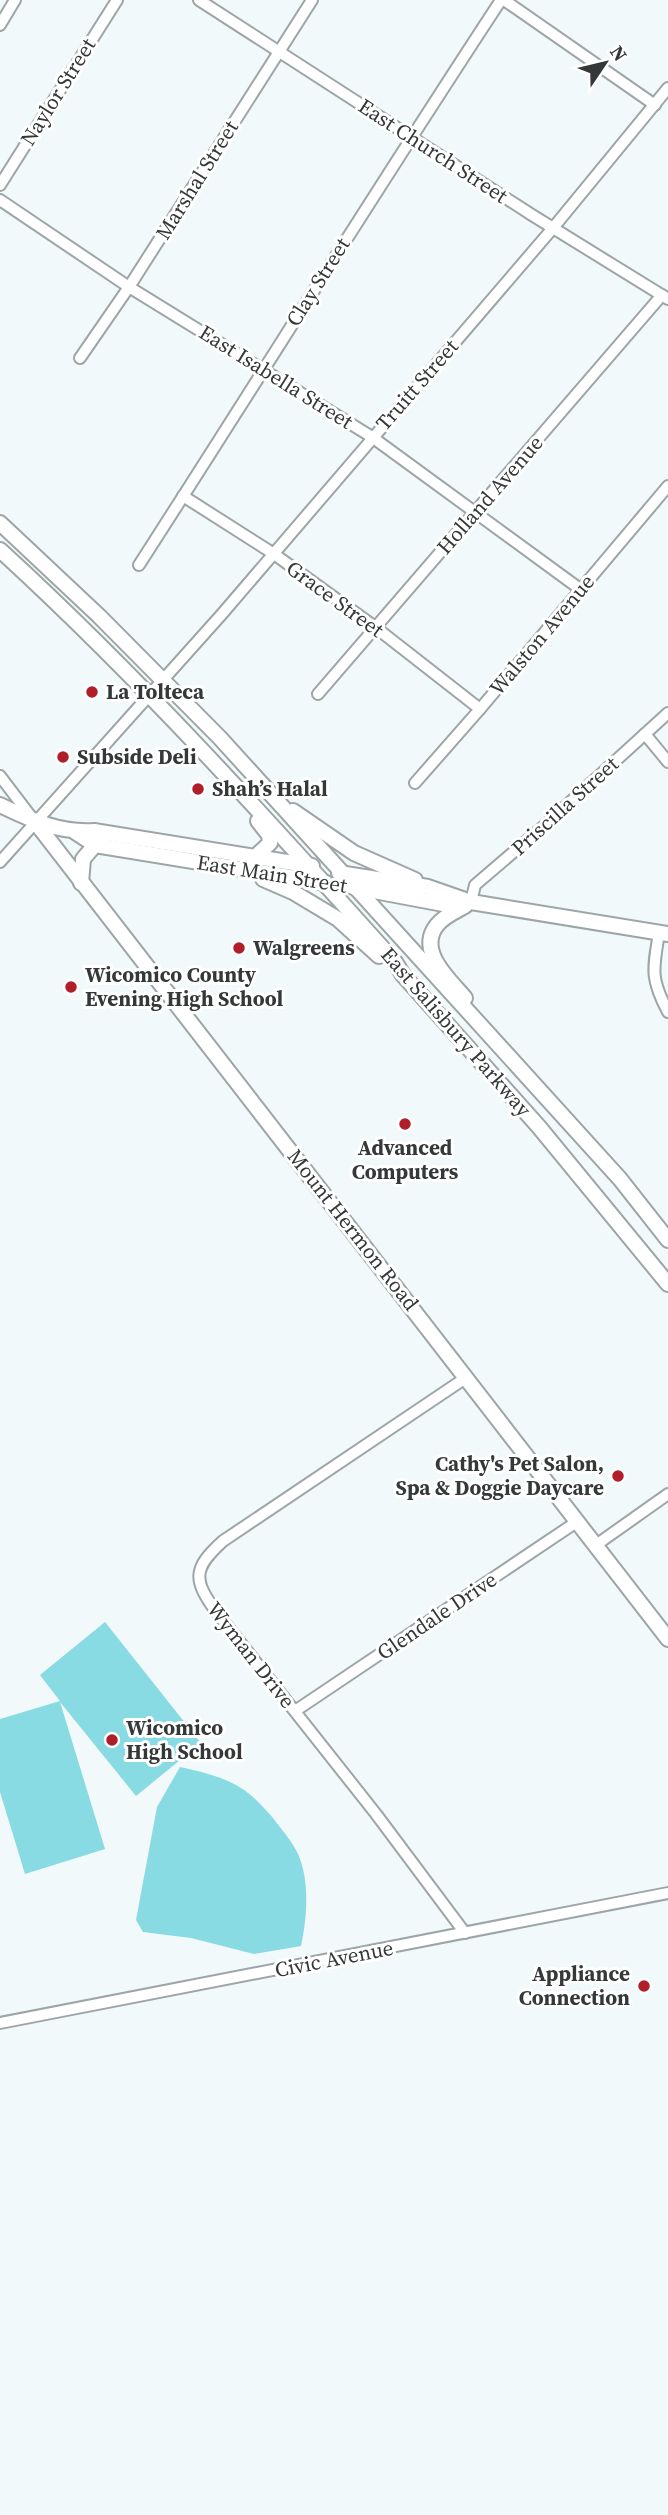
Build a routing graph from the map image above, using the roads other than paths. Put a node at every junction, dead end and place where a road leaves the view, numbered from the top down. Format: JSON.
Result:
{"nodes":[{"id":1,"x":15,"y":0,"type":"edge"},
{"id":2,"x":117,"y":0,"type":"edge"},
{"id":3,"x":199,"y":0,"type":"edge"},
{"id":4,"x":312,"y":0,"type":"edge"},
{"id":5,"x":502,"y":0,"type":"edge"},
{"id":6,"x":0,"y":24,"type":"edge"},
{"id":7,"x":279,"y":51,"type":"junction"},
{"id":8,"x":668,"y":88,"type":"edge"},
{"id":9,"x":655,"y":105,"type":"junction"},
{"id":10,"x":410,"y":136,"type":"junction"},
{"id":11,"x":0,"y":185,"type":"edge"},
{"id":12,"x":0,"y":200,"type":"edge"},
{"id":13,"x":553,"y":228,"type":"junction"},
{"id":14,"x":130,"y":287,"type":"junction"},
{"id":15,"x":665,"y":297,"type":"edge"},
{"id":16,"x":80,"y":358,"type":"dead end"},
{"id":17,"x":265,"y":369,"type":"junction"},
{"id":18,"x":372,"y":438,"type":"junction"},
{"id":19,"x":668,"y":486,"type":"edge"},
{"id":20,"x":183,"y":496,"type":"junction"},
{"id":21,"x":475,"y":513,"type":"junction"},
{"id":22,"x":0,"y":523,"type":"edge"},
{"id":23,"x":0,"y":550,"type":"edge"},
{"id":24,"x":274,"y":554,"type":"junction"},
{"id":25,"x":139,"y":565,"type":"dead end"},
{"id":26,"x":580,"y":589,"type":"junction"},
{"id":27,"x":375,"y":627,"type":"junction"},
{"id":28,"x":163,"y":679,"type":"junction"},
{"id":29,"x":150,"y":694,"type":"junction"},
{"id":30,"x":318,"y":694,"type":"dead end"},
{"id":31,"x":480,"y":709,"type":"junction"},
{"id":32,"x":668,"y":713,"type":"edge"},
{"id":33,"x":645,"y":734,"type":"junction"},
{"id":34,"x":668,"y":762,"type":"edge"},
{"id":35,"x":0,"y":776,"type":"edge"},
{"id":36,"x":234,"y":783,"type":"junction"},
{"id":37,"x":415,"y":783,"type":"dead end"},
{"id":38,"x":274,"y":797,"type":"junction"},
{"id":39,"x":0,"y":805,"type":"edge"},
{"id":40,"x":36,"y":823,"type":"junction"},
{"id":41,"x":75,"y":832,"type":"junction"},
{"id":42,"x":95,"y":845,"type":"junction"},
{"id":43,"x":254,"y":858,"type":"junction"},
{"id":44,"x":0,"y":862,"type":"edge"},
{"id":45,"x":309,"y":866,"type":"junction"},
{"id":46,"x":242,"y":870,"type":"junction"},
{"id":47,"x":340,"y":873,"type":"junction"},
{"id":48,"x":81,"y":883,"type":"junction"},
{"id":49,"x":324,"y":883,"type":"junction"},
{"id":50,"x":353,"y":887,"type":"junction"},
{"id":51,"x":428,"y":887,"type":"junction"},
{"id":52,"x":471,"y":902,"type":"junction"},
{"id":53,"x":663,"y":933,"type":"edge"},
{"id":54,"x":403,"y":975,"type":"junction"},
{"id":55,"x":668,"y":1012,"type":"edge"},
{"id":56,"x":494,"y":1043,"type":"junction"},
{"id":57,"x":668,"y":1240,"type":"edge"},
{"id":58,"x":668,"y":1283,"type":"edge"},
{"id":59,"x":467,"y":1377,"type":"junction"},
{"id":60,"x":668,"y":1493,"type":"edge"},
{"id":61,"x":578,"y":1521,"type":"junction"},
{"id":62,"x":596,"y":1545,"type":"junction"},
{"id":63,"x":668,"y":1639,"type":"edge"},
{"id":64,"x":295,"y":1711,"type":"junction"},
{"id":65,"x":668,"y":1893,"type":"edge"},
{"id":66,"x":465,"y":1933,"type":"junction"},
{"id":67,"x":0,"y":2023,"type":"edge"}],
"edges":[{"from":1,"to":6,"type":"street"},
{"from":2,"to":11,"type":"street","name":"Naylor Street"},
{"from":3,"to":7,"type":"street","name":"East Church Street"},
{"from":4,"to":7,"type":"street","name":"Marshal Street"},
{"from":5,"to":9,"type":"street"},
{"from":5,"to":10,"type":"street","name":"Clay Street"},
{"from":7,"to":10,"type":"street","name":"East Church Street"},
{"from":7,"to":14,"type":"street","name":"Marshal Street"},
{"from":8,"to":9,"type":"street","name":"Truitt Street"},
{"from":9,"to":13,"type":"street","name":"Truitt Street"},
{"from":10,"to":13,"type":"street","name":"East Church Street"},
{"from":10,"to":17,"type":"street","name":"Clay Street"},
{"from":12,"to":14,"type":"street","name":"East Isabella Street"},
{"from":13,"to":15,"type":"street","name":"East Church Street"},
{"from":13,"to":18,"type":"street","name":"Truitt Street"},
{"from":14,"to":16,"type":"street","name":"Marshal Street"},
{"from":14,"to":17,"type":"street","name":"East Isabella Street"},
{"from":15,"to":21,"type":"street","name":"Holland Avenue"},
{"from":17,"to":18,"type":"street","name":"East Isabella Street"},
{"from":17,"to":20,"type":"street","name":"Clay Street"},
{"from":18,"to":21,"type":"street","name":"East Isabella Street"},
{"from":18,"to":24,"type":"street","name":"Truitt Street"},
{"from":19,"to":26,"type":"street","name":"Walston Avenue"},
{"from":20,"to":24,"type":"street","name":"Grace Street"},
{"from":20,"to":25,"type":"street","name":"Clay Street"},
{"from":21,"to":26,"type":"street","name":"East Isabella Street"},
{"from":21,"to":27,"type":"street","name":"Holland Avenue"},
{"from":22,"to":28,"type":"main road","name":"East Salisbury Parkway"},
{"from":23,"to":29,"type":"main road","name":"East Salisbury Parkway"},
{"from":24,"to":27,"type":"street","name":"Grace Street"},
{"from":24,"to":28,"type":"street","name":"Truitt Street"},
{"from":26,"to":31,"type":"street","name":"Walston Avenue"},
{"from":27,"to":30,"type":"street","name":"Holland Avenue"},
{"from":27,"to":31,"type":"street","name":"Grace Street"},
{"from":28,"to":29,"type":"street","name":"Truitt Street"},
{"from":28,"to":38,"type":"main road","name":"East Salisbury Parkway"},
{"from":29,"to":36,"type":"main road","name":"East Salisbury Parkway"},
{"from":29,"to":40,"type":"street","name":"Truitt Street"},
{"from":31,"to":37,"type":"street","name":"Walston Avenue"},
{"from":32,"to":33,"type":"street","name":"Priscilla Street"},
{"from":33,"to":34,"type":"street"},
{"from":33,"to":52,"type":"street","name":"Priscilla Street"},
{"from":35,"to":40,"type":"street"},
{"from":36,"to":43,"type":"main road"},
{"from":36,"to":45,"type":"main road","name":"East Salisbury Parkway"},
{"from":38,"to":47,"type":"main road","name":"East Salisbury Parkway"},
{"from":38,"to":51,"type":"main road"},
{"from":39,"to":40,"type":"main road","name":"East Main Street"},
{"from":40,"to":41,"type":"main road","name":"East Main Street"},
{"from":40,"to":44,"type":"street","name":"Truitt Street"},
{"from":40,"to":48,"type":"main road","name":"Mount Hermon Road"},
{"from":41,"to":42,"type":"main road","name":"East Main Street"},
{"from":41,"to":43,"type":"main road","name":"East Main Street"},
{"from":42,"to":46,"type":"main road","name":"East Main Street"},
{"from":42,"to":48,"type":"main road"},
{"from":43,"to":45,"type":"main road","name":"East Main Street"},
{"from":45,"to":47,"type":"main road","name":"East Main Street"},
{"from":45,"to":49,"type":"main road","name":"East Salisbury Parkway"},
{"from":46,"to":49,"type":"main road","name":"East Main Street"},
{"from":46,"to":54,"type":"main road"},
{"from":47,"to":50,"type":"main road","name":"East Salisbury Parkway"},
{"from":47,"to":51,"type":"main road","name":"East Main Street"},
{"from":48,"to":59,"type":"main road","name":"Mount Hermon Road"},
{"from":49,"to":50,"type":"main road","name":"East Main Street"},
{"from":49,"to":54,"type":"main road","name":"East Salisbury Parkway"},
{"from":50,"to":52,"type":"main road","name":"East Main Street"},
{"from":50,"to":56,"type":"main road","name":"East Salisbury Parkway"},
{"from":51,"to":52,"type":"main road","name":"East Main Street"},
{"from":52,"to":53,"type":"main road","name":"East Main Street"},
{"from":52,"to":56,"type":"main road"},
{"from":53,"to":55,"type":"street"},
{"from":54,"to":58,"type":"main road","name":"East Salisbury Parkway"},
{"from":56,"to":57,"type":"main road","name":"East Salisbury Parkway"},
{"from":59,"to":61,"type":"main road","name":"Mount Hermon Road"},
{"from":59,"to":64,"type":"street","name":"Wyman Drive"},
{"from":60,"to":62,"type":"street"},
{"from":61,"to":62,"type":"main road","name":"Mount Hermon Road"},
{"from":61,"to":64,"type":"street","name":"Glendale Drive"},
{"from":62,"to":63,"type":"main road","name":"Mount Hermon Road"},
{"from":64,"to":66,"type":"street","name":"Wyman Drive"},
{"from":65,"to":66,"type":"street","name":"Civic Avenue"},
{"from":66,"to":67,"type":"street","name":"Civic Avenue"}]}
